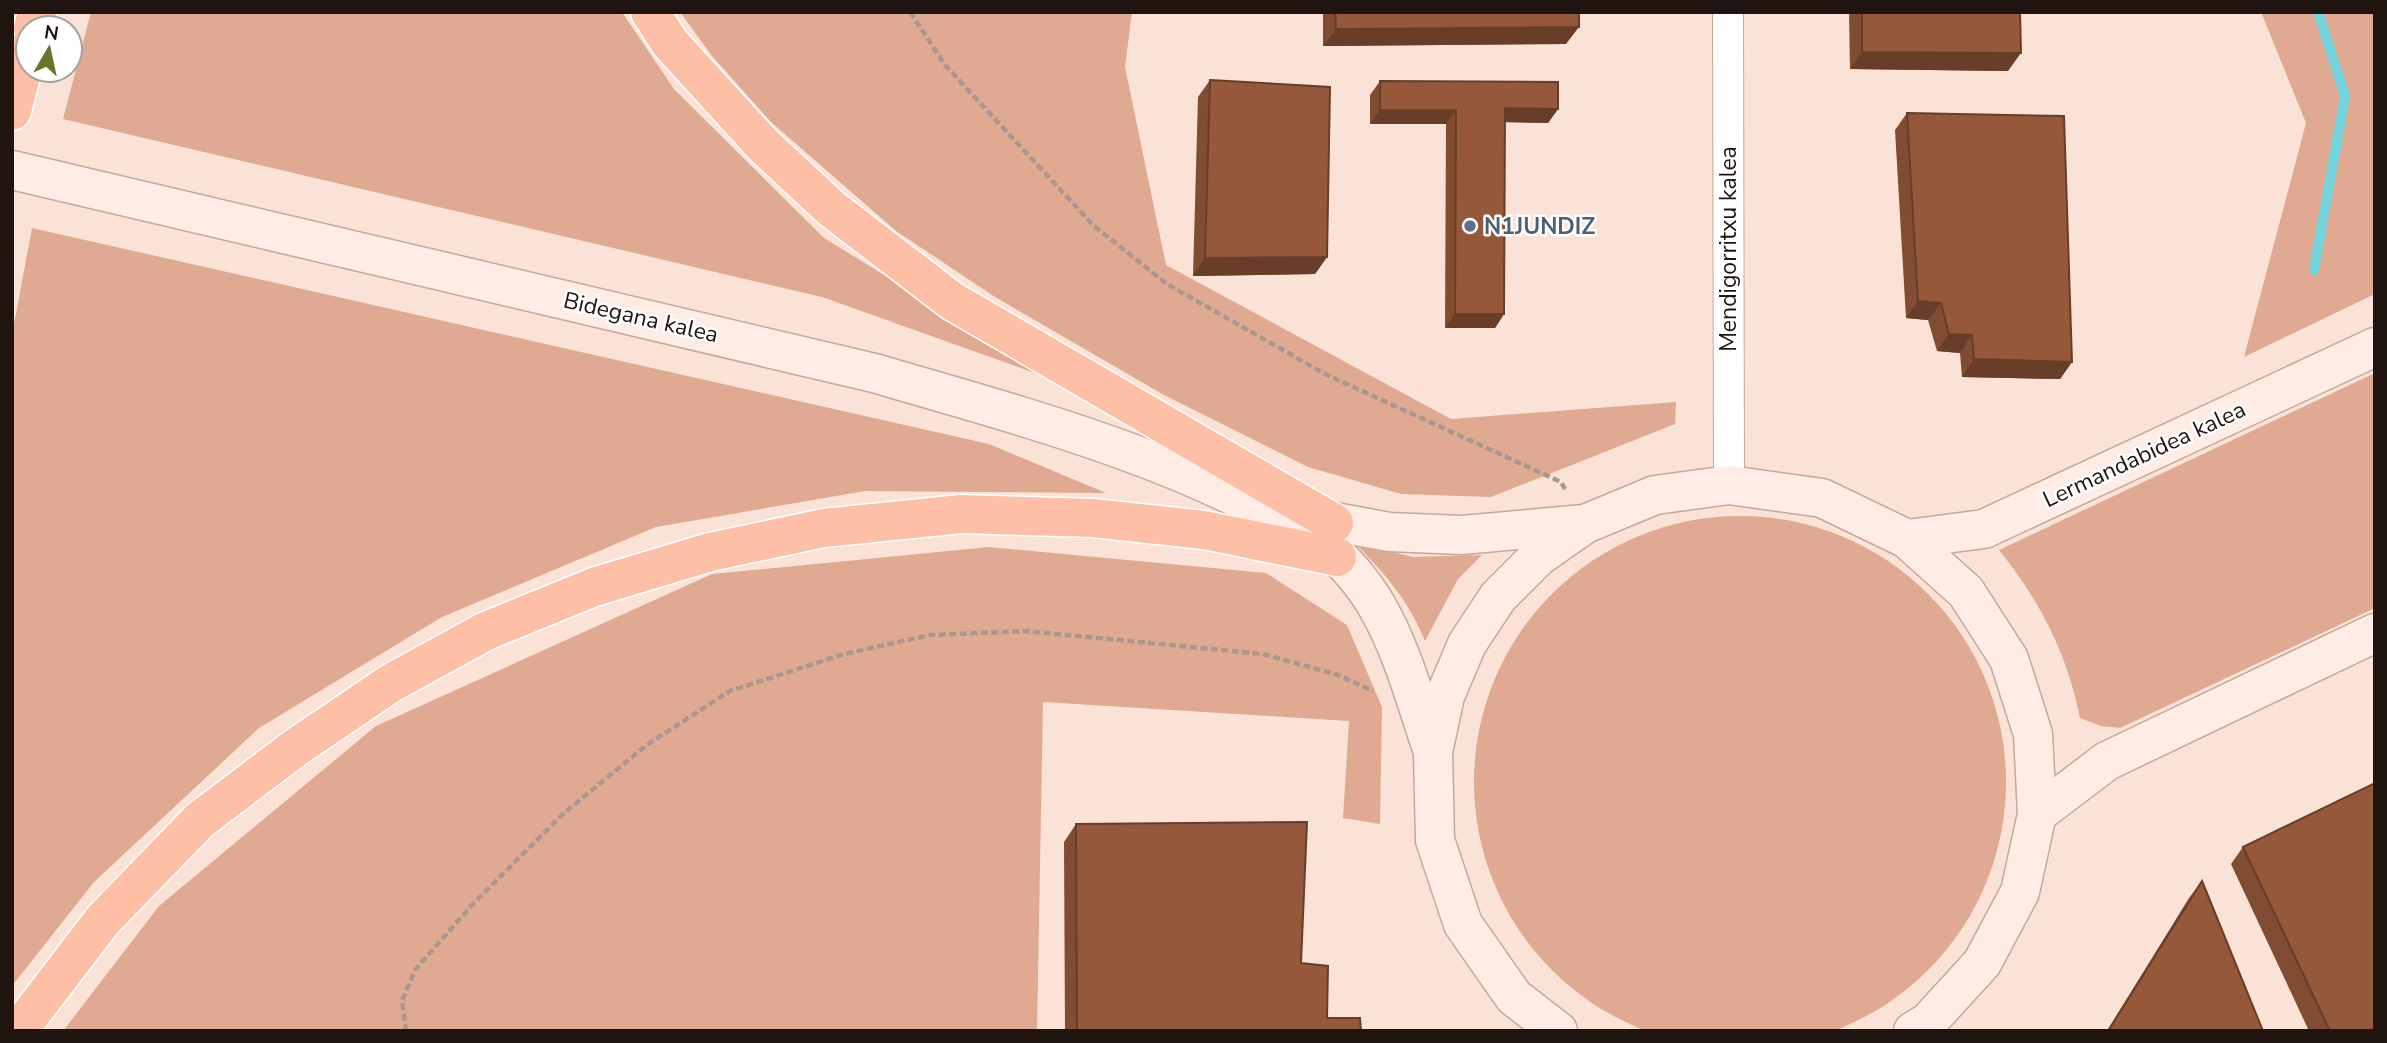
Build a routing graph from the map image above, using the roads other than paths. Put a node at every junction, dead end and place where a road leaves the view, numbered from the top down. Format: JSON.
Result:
{"nodes":[{"id":1,"x":650,"y":12,"type":"edge"},
{"id":2,"x":1728,"y":12,"type":"edge"},
{"id":3,"x":19,"y":84,"type":"edge"},
{"id":4,"x":12,"y":111,"type":"edge"},
{"id":5,"x":12,"y":170,"type":"edge"},
{"id":6,"x":2375,"y":347,"type":"edge"},
{"id":7,"x":1729,"y":485,"type":"junction"},
{"id":8,"x":1585,"y":524,"type":"junction"},
{"id":9,"x":1906,"y":539,"type":"junction"},
{"id":10,"x":1336,"y":540,"type":"junction"},
{"id":11,"x":2375,"y":633,"type":"edge"},
{"id":12,"x":1433,"y":752,"type":"junction"},
{"id":13,"x":2037,"y":814,"type":"junction"},
{"id":14,"x":18,"y":1031,"type":"edge"},
{"id":15,"x":1558,"y":1031,"type":"edge"},
{"id":16,"x":1913,"y":1031,"type":"edge"}],
"edges":[{"from":1,"to":10,"type":"highway"},
{"from":2,"to":7,"type":"street","name":"Mendigorritxu kalea"},
{"from":3,"to":4,"type":"highway"},
{"from":5,"to":10,"type":"street","name":"Bidegana kalea"},
{"from":6,"to":9,"type":"street","name":"Lermandabidea kalea"},
{"from":7,"to":8,"type":"street"},
{"from":7,"to":9,"type":"street"},
{"from":8,"to":10,"type":"street","name":"Bidegana kalea"},
{"from":8,"to":12,"type":"street"},
{"from":9,"to":13,"type":"street"},
{"from":10,"to":12,"type":"street"},
{"from":10,"to":14,"type":"highway"},
{"from":11,"to":13,"type":"street"},
{"from":12,"to":15,"type":"street"},
{"from":13,"to":16,"type":"street"}]}
